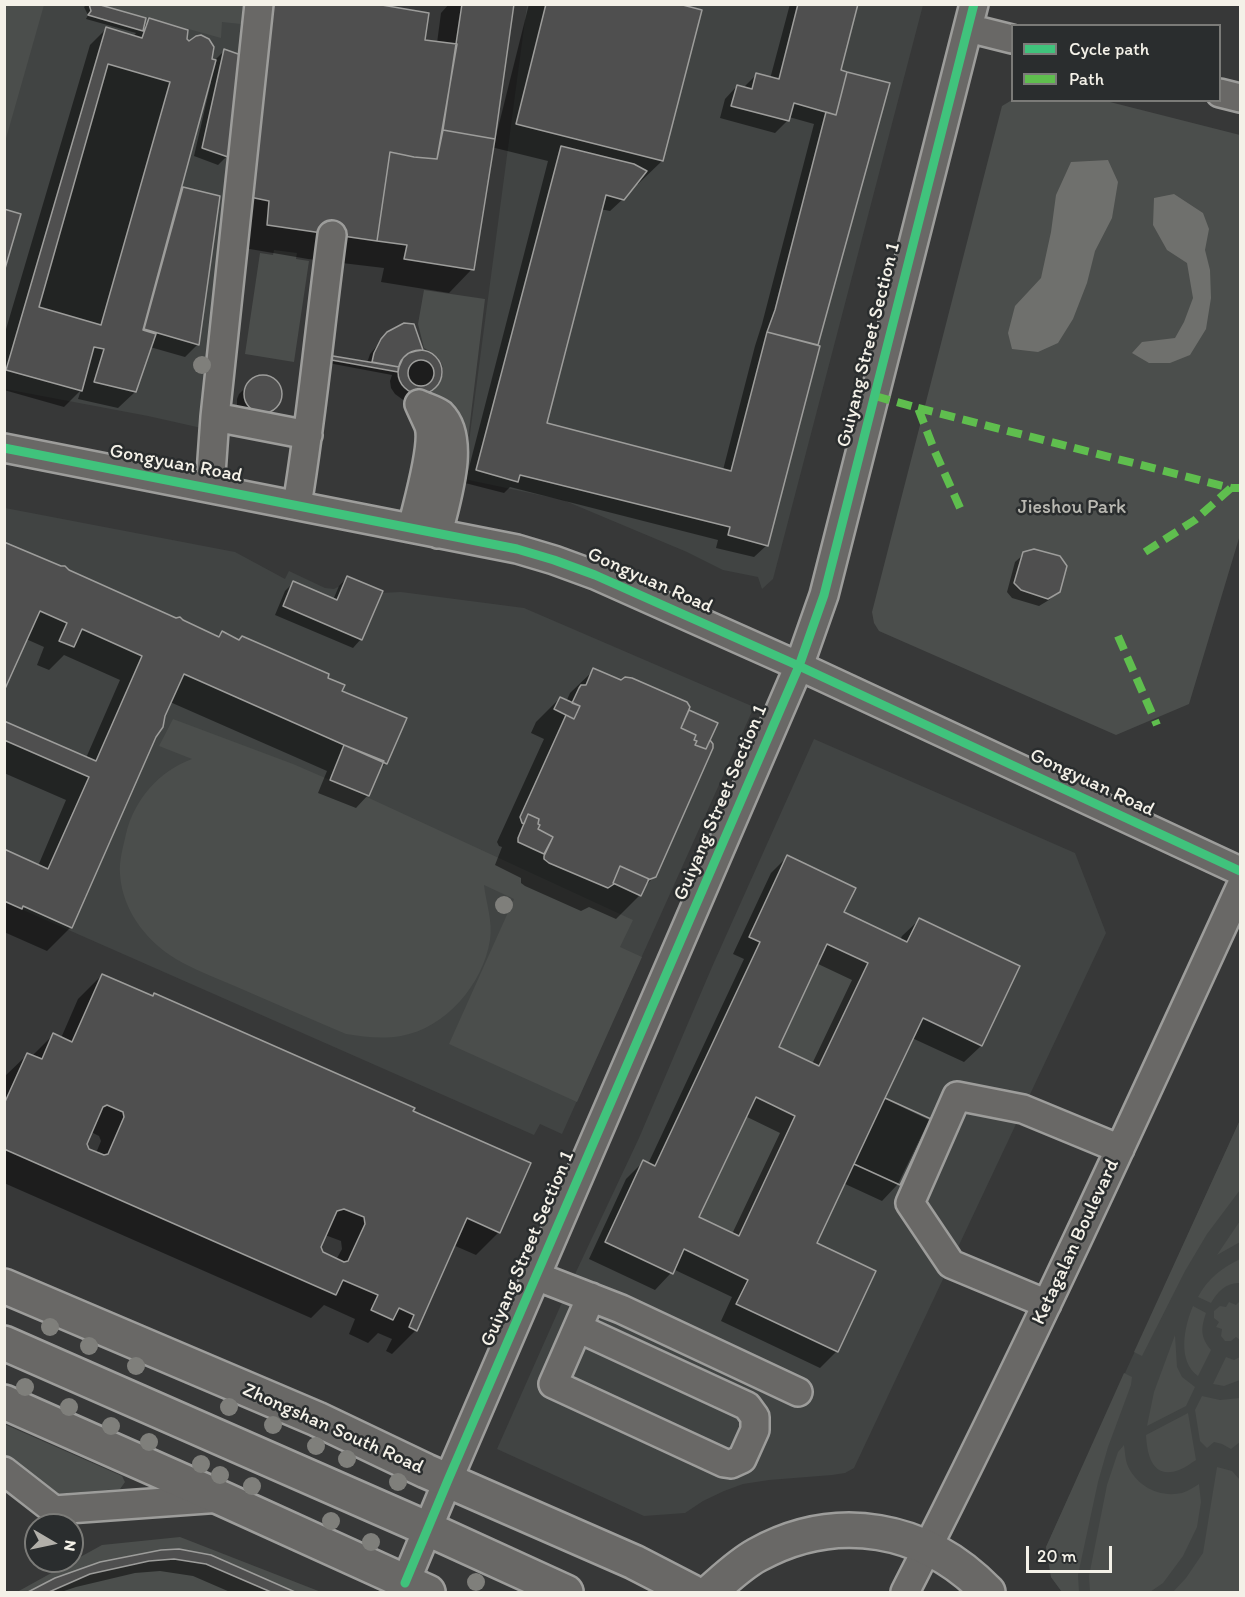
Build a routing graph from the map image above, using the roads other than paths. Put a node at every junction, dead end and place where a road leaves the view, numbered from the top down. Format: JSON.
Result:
{"nodes":[{"id":1,"x":259,"y":4,"type":"edge"},
{"id":2,"x":971,"y":16,"type":"edge"},
{"id":3,"x":1011,"y":38,"type":"edge"},
{"id":4,"x":1221,"y":93,"type":"edge"},
{"id":5,"x":1240,"y":98,"type":"edge"},
{"id":6,"x":332,"y":236,"type":"dead end"},
{"id":7,"x":216,"y":417,"type":"junction"},
{"id":8,"x":308,"y":435,"type":"junction"},
{"id":9,"x":4,"y":448,"type":"edge"},
{"id":10,"x":210,"y":488,"type":"junction"},
{"id":11,"x":297,"y":505,"type":"junction"},
{"id":12,"x":412,"y":528,"type":"junction"},
{"id":13,"x":438,"y":534,"type":"junction"},
{"id":14,"x":800,"y":666,"type":"junction"},
{"id":15,"x":1240,"y":871,"type":"edge"},
{"id":16,"x":1240,"y":888,"type":"edge"},
{"id":17,"x":1120,"y":1149,"type":"junction"},
{"id":18,"x":536,"y":1276,"type":"junction"},
{"id":19,"x":4,"y":1286,"type":"edge"},
{"id":20,"x":591,"y":1298,"type":"junction"},
{"id":21,"x":1047,"y":1304,"type":"junction"},
{"id":22,"x":578,"y":1328,"type":"junction"},
{"id":23,"x":4,"y":1343,"type":"edge"},
{"id":24,"x":798,"y":1392,"type":"dead end"},
{"id":25,"x":4,"y":1402,"type":"edge"},
{"id":26,"x":4,"y":1471,"type":"edge"},
{"id":27,"x":448,"y":1480,"type":"junction"},
{"id":28,"x":221,"y":1498,"type":"junction"},
{"id":29,"x":428,"y":1529,"type":"junction"},
{"id":30,"x":928,"y":1547,"type":"junction"},
{"id":31,"x":417,"y":1588,"type":"edge"},
{"id":32,"x":566,"y":1593,"type":"edge"},
{"id":33,"x":692,"y":1593,"type":"edge"},
{"id":34,"x":710,"y":1593,"type":"edge"},
{"id":35,"x":905,"y":1593,"type":"edge"},
{"id":36,"x":988,"y":1593,"type":"edge"}],
"edges":[{"from":1,"to":7,"type":"street"},
{"from":2,"to":3,"type":"street"},
{"from":2,"to":14,"type":"street","name":"Guiyang Street Section 1"},
{"from":4,"to":5,"type":"street"},
{"from":6,"to":8,"type":"street"},
{"from":7,"to":8,"type":"street"},
{"from":7,"to":10,"type":"street"},
{"from":8,"to":11,"type":"street"},
{"from":9,"to":10,"type":"street","name":"Gongyuan Road"},
{"from":10,"to":11,"type":"street","name":"Gongyuan Road"},
{"from":11,"to":12,"type":"street","name":"Gongyuan Road"},
{"from":12,"to":13,"type":"street","name":"Gongyuan Road"},
{"from":12,"to":13,"type":"street"},
{"from":13,"to":14,"type":"street","name":"Gongyuan Road"},
{"from":14,"to":15,"type":"street","name":"Gongyuan Road"},
{"from":14,"to":18,"type":"street","name":"Guiyang Street Section 1"},
{"from":16,"to":17,"type":"street","name":"Ketagalan Boulevard"},
{"from":17,"to":21,"type":"street","name":"Ketagalan Boulevard"},
{"from":17,"to":21,"type":"street"},
{"from":18,"to":20,"type":"street"},
{"from":18,"to":27,"type":"street","name":"Guiyang Street Section 1"},
{"from":19,"to":27,"type":"main road","name":"Zhongshan South Road"},
{"from":20,"to":22,"type":"street"},
{"from":20,"to":24,"type":"street"},
{"from":21,"to":30,"type":"street","name":"Ketagalan Boulevard"},
{"from":22,"to":22,"type":"street"},
{"from":23,"to":29,"type":"main road"},
{"from":25,"to":28,"type":"main road"},
{"from":26,"to":28,"type":"street"},
{"from":27,"to":29,"type":"street","name":"Guiyang Street Section 1"},
{"from":27,"to":33,"type":"main road","name":"Zhongshan South Road"},
{"from":28,"to":31,"type":"main road"},
{"from":29,"to":31,"type":"street","name":"Guiyang Street Section 1"},
{"from":29,"to":32,"type":"main road"},
{"from":30,"to":34,"type":"main road"},
{"from":30,"to":35,"type":"street","name":"Ketagalan Boulevard"},
{"from":30,"to":36,"type":"main road"}]}
